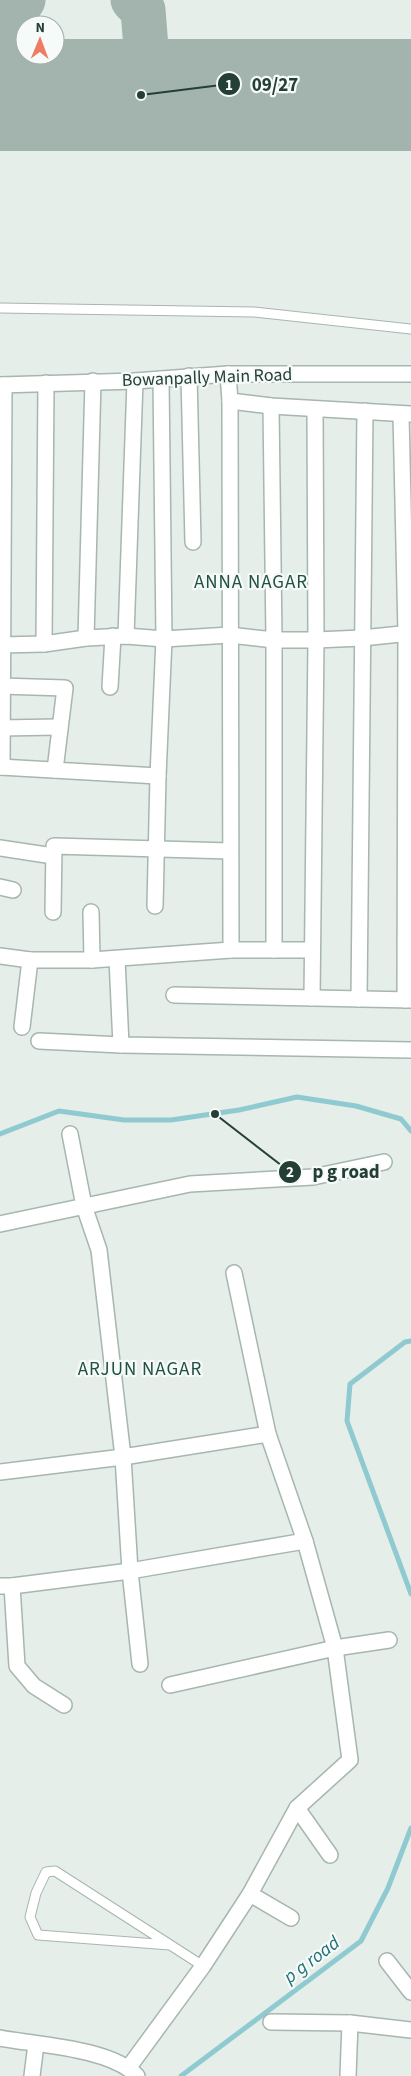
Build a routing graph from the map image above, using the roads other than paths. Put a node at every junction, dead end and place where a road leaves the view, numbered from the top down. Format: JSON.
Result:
{"nodes":[{"id":1,"x":0,"y":308,"type":"edge"},
{"id":2,"x":411,"y":329,"type":"edge"},
{"id":3,"x":228,"y":374,"type":"junction"},
{"id":4,"x":411,"y":374,"type":"edge"},
{"id":5,"x":189,"y":376,"type":"junction"},
{"id":6,"x":160,"y":379,"type":"junction"},
{"id":7,"x":93,"y":381,"type":"junction"},
{"id":8,"x":135,"y":381,"type":"junction"},
{"id":9,"x":46,"y":383,"type":"junction"},
{"id":10,"x":2,"y":385,"type":"edge"},
{"id":11,"x":230,"y":401,"type":"junction"},
{"id":12,"x":271,"y":406,"type":"junction"},
{"id":13,"x":314,"y":409,"type":"junction"},
{"id":14,"x":365,"y":411,"type":"junction"},
{"id":15,"x":406,"y":414,"type":"edge"},
{"id":16,"x":193,"y":542,"type":"dead end"},
{"id":17,"x":408,"y":633,"type":"edge"},
{"id":18,"x":230,"y":635,"type":"junction"},
{"id":19,"x":119,"y":636,"type":"junction"},
{"id":20,"x":86,"y":638,"type":"junction"},
{"id":21,"x":362,"y":638,"type":"junction"},
{"id":22,"x":164,"y":639,"type":"junction"},
{"id":23,"x":274,"y":640,"type":"junction"},
{"id":24,"x":316,"y":640,"type":"junction"},
{"id":25,"x":44,"y":644,"type":"junction"},
{"id":26,"x":1,"y":645,"type":"edge"},
{"id":27,"x":1,"y":686,"type":"edge"},
{"id":28,"x":110,"y":687,"type":"dead end"},
{"id":29,"x":0,"y":728,"type":"edge"},
{"id":30,"x":59,"y":728,"type":"junction"},
{"id":31,"x":1,"y":767,"type":"edge"},
{"id":32,"x":55,"y":770,"type":"junction"},
{"id":33,"x":158,"y":776,"type":"junction"},
{"id":34,"x":0,"y":848,"type":"edge"},
{"id":35,"x":157,"y":849,"type":"junction"},
{"id":36,"x":230,"y":851,"type":"junction"},
{"id":37,"x":53,"y":856,"type":"junction"},
{"id":38,"x":155,"y":906,"type":"dead end"},
{"id":39,"x":53,"y":912,"type":"dead end"},
{"id":40,"x":91,"y":912,"type":"dead end"},
{"id":41,"x":231,"y":950,"type":"junction"},
{"id":42,"x":274,"y":950,"type":"junction"},
{"id":43,"x":312,"y":950,"type":"junction"},
{"id":44,"x":0,"y":956,"type":"edge"},
{"id":45,"x":116,"y":959,"type":"junction"},
{"id":46,"x":30,"y":960,"type":"junction"},
{"id":47,"x":92,"y":960,"type":"junction"},
{"id":48,"x":174,"y":995,"type":"dead end"},
{"id":49,"x":312,"y":998,"type":"junction"},
{"id":50,"x":359,"y":999,"type":"junction"},
{"id":51,"x":408,"y":1000,"type":"edge"},
{"id":52,"x":22,"y":1027,"type":"dead end"},
{"id":53,"x":39,"y":1041,"type":"dead end"},
{"id":54,"x":121,"y":1045,"type":"junction"},
{"id":55,"x":411,"y":1050,"type":"edge"},
{"id":56,"x":70,"y":1134,"type":"dead end"},
{"id":57,"x":384,"y":1162,"type":"dead end"},
{"id":58,"x":84,"y":1206,"type":"junction"},
{"id":59,"x":0,"y":1224,"type":"edge"},
{"id":60,"x":234,"y":1273,"type":"dead end"},
{"id":61,"x":268,"y":1434,"type":"junction"},
{"id":62,"x":123,"y":1457,"type":"junction"},
{"id":63,"x":0,"y":1472,"type":"edge"},
{"id":64,"x":305,"y":1541,"type":"junction"},
{"id":65,"x":130,"y":1571,"type":"junction"},
{"id":66,"x":6,"y":1586,"type":"edge"},
{"id":67,"x":389,"y":1640,"type":"dead end"},
{"id":68,"x":335,"y":1648,"type":"junction"},
{"id":69,"x":140,"y":1664,"type":"dead end"},
{"id":70,"x":170,"y":1685,"type":"dead end"},
{"id":71,"x":64,"y":1705,"type":"dead end"},
{"id":72,"x":296,"y":1808,"type":"junction"},
{"id":73,"x":330,"y":1855,"type":"dead end"},
{"id":74,"x":250,"y":1894,"type":"junction"},
{"id":75,"x":291,"y":1918,"type":"dead end"},
{"id":76,"x":170,"y":1945,"type":"junction"},
{"id":77,"x":387,"y":1961,"type":"dead end"},
{"id":78,"x":203,"y":1966,"type":"junction"},
{"id":79,"x":411,"y":1992,"type":"edge"},
{"id":80,"x":271,"y":2022,"type":"dead end"},
{"id":81,"x":350,"y":2023,"type":"junction"},
{"id":82,"x":411,"y":2030,"type":"edge"},
{"id":83,"x":0,"y":2038,"type":"edge"},
{"id":84,"x":36,"y":2044,"type":"junction"},
{"id":85,"x":133,"y":2072,"type":"edge"},
{"id":86,"x":32,"y":2076,"type":"edge"},
{"id":87,"x":348,"y":2076,"type":"edge"}],
"edges":[{"from":1,"to":2,"type":"lane"},
{"from":3,"to":4,"type":"street","name":"Bowanpally Main Road"},
{"from":3,"to":5,"type":"street","name":"Bowanpally Main Road"},
{"from":3,"to":11,"type":"street"},
{"from":5,"to":6,"type":"street","name":"Bowanpally Main Road"},
{"from":5,"to":16,"type":"street"},
{"from":6,"to":8,"type":"street","name":"Bowanpally Main Road"},
{"from":6,"to":22,"type":"street"},
{"from":7,"to":8,"type":"street","name":"Bowanpally Main Road"},
{"from":7,"to":9,"type":"street","name":"Bowanpally Main Road"},
{"from":7,"to":20,"type":"street"},
{"from":8,"to":19,"type":"street"},
{"from":9,"to":10,"type":"street","name":"Bowanpally Main Road"},
{"from":9,"to":25,"type":"street"},
{"from":10,"to":26,"type":"street"},
{"from":11,"to":12,"type":"street"},
{"from":11,"to":18,"type":"street"},
{"from":12,"to":13,"type":"street"},
{"from":12,"to":23,"type":"street"},
{"from":13,"to":14,"type":"street"},
{"from":13,"to":24,"type":"street"},
{"from":14,"to":15,"type":"street"},
{"from":14,"to":21,"type":"street"},
{"from":15,"to":17,"type":"street"},
{"from":17,"to":21,"type":"street"},
{"from":17,"to":51,"type":"street"},
{"from":18,"to":22,"type":"street"},
{"from":18,"to":23,"type":"street"},
{"from":18,"to":36,"type":"street"},
{"from":19,"to":20,"type":"street"},
{"from":19,"to":22,"type":"street"},
{"from":19,"to":28,"type":"street"},
{"from":20,"to":25,"type":"street"},
{"from":21,"to":24,"type":"street"},
{"from":21,"to":50,"type":"street"},
{"from":22,"to":33,"type":"street"},
{"from":23,"to":24,"type":"street"},
{"from":23,"to":42,"type":"street"},
{"from":24,"to":43,"type":"street"},
{"from":25,"to":26,"type":"street"},
{"from":26,"to":27,"type":"street"},
{"from":27,"to":29,"type":"street"},
{"from":27,"to":30,"type":"street"},
{"from":29,"to":30,"type":"street"},
{"from":29,"to":31,"type":"street"},
{"from":30,"to":32,"type":"street"},
{"from":31,"to":32,"type":"street"},
{"from":32,"to":33,"type":"street"},
{"from":33,"to":35,"type":"street"},
{"from":34,"to":37,"type":"street"},
{"from":35,"to":36,"type":"street"},
{"from":35,"to":37,"type":"street"},
{"from":35,"to":38,"type":"street"},
{"from":36,"to":41,"type":"street"},
{"from":37,"to":39,"type":"street"},
{"from":40,"to":47,"type":"street"},
{"from":41,"to":42,"type":"street"},
{"from":41,"to":45,"type":"street"},
{"from":42,"to":43,"type":"street"},
{"from":43,"to":49,"type":"street"},
{"from":44,"to":46,"type":"street"},
{"from":45,"to":47,"type":"street"},
{"from":45,"to":54,"type":"street"},
{"from":46,"to":47,"type":"street"},
{"from":46,"to":52,"type":"street"},
{"from":48,"to":49,"type":"street"},
{"from":49,"to":50,"type":"street"},
{"from":50,"to":51,"type":"street"},
{"from":53,"to":54,"type":"street"},
{"from":54,"to":55,"type":"street"},
{"from":56,"to":58,"type":"street"},
{"from":57,"to":58,"type":"street"},
{"from":58,"to":59,"type":"street"},
{"from":58,"to":62,"type":"street"},
{"from":60,"to":61,"type":"street"},
{"from":61,"to":62,"type":"street"},
{"from":61,"to":64,"type":"street"},
{"from":62,"to":63,"type":"street"},
{"from":62,"to":65,"type":"street"},
{"from":64,"to":65,"type":"street"},
{"from":64,"to":68,"type":"street"},
{"from":65,"to":66,"type":"street"},
{"from":65,"to":69,"type":"street"},
{"from":66,"to":71,"type":"street"},
{"from":67,"to":68,"type":"street"},
{"from":68,"to":70,"type":"street"},
{"from":68,"to":72,"type":"street"},
{"from":72,"to":73,"type":"street"},
{"from":72,"to":74,"type":"street"},
{"from":74,"to":75,"type":"street"},
{"from":74,"to":78,"type":"street"},
{"from":76,"to":76,"type":"lane"},
{"from":76,"to":78,"type":"lane"},
{"from":77,"to":79,"type":"street"},
{"from":78,"to":85,"type":"street"},
{"from":80,"to":81,"type":"street"},
{"from":81,"to":82,"type":"street"},
{"from":81,"to":87,"type":"street"},
{"from":83,"to":84,"type":"street"},
{"from":84,"to":85,"type":"street"},
{"from":84,"to":86,"type":"street"}]}
